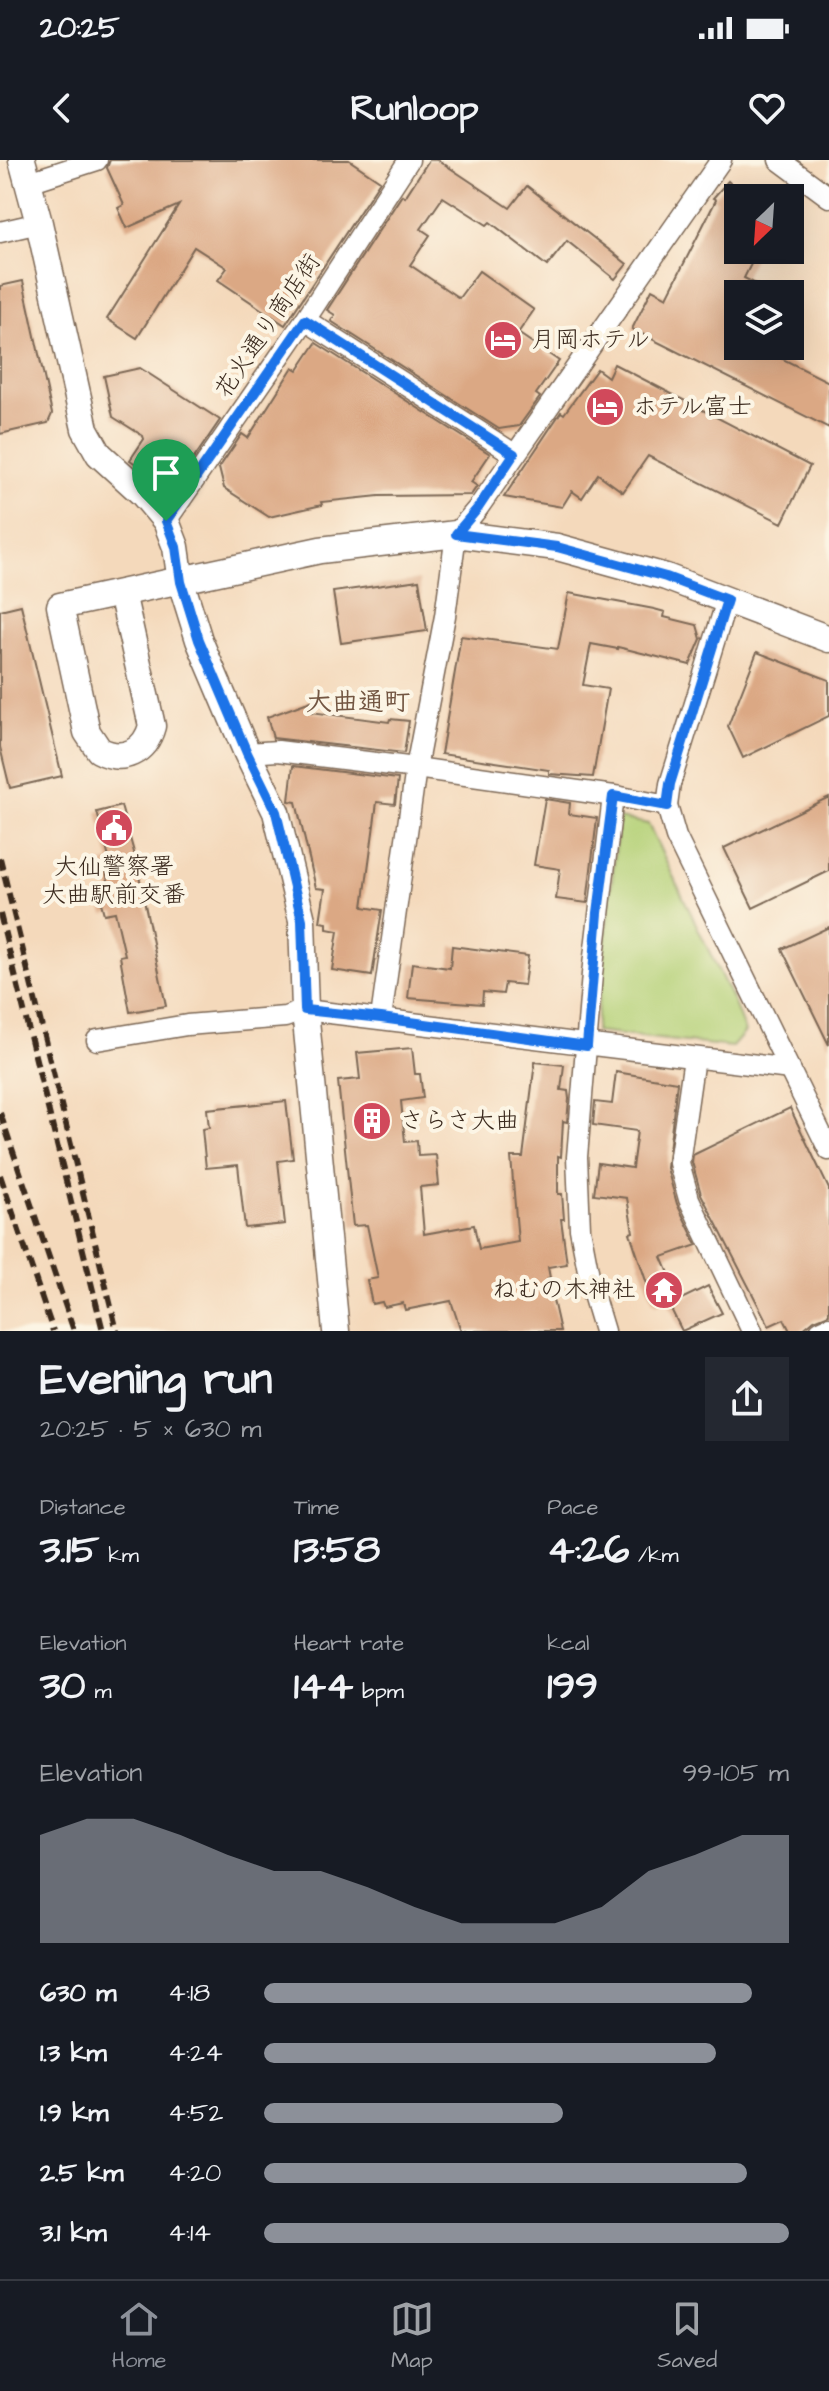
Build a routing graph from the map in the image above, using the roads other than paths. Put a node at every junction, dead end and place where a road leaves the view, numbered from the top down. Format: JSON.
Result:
{"nodes":[{"id":1,"x":97,"y":160,"type":"edge"},
{"id":2,"x":409,"y":160,"type":"edge"},
{"id":3,"x":721,"y":160,"type":"edge"},
{"id":4,"x":779,"y":160,"type":"edge"},
{"id":5,"x":25,"y":171,"type":"edge"},
{"id":6,"x":829,"y":197,"type":"edge"},
{"id":7,"x":39,"y":223,"type":"junction"},
{"id":8,"x":0,"y":232,"type":"edge"},
{"id":9,"x":305,"y":320,"type":"junction"},
{"id":10,"x":514,"y":454,"type":"junction"},
{"id":11,"x":166,"y":521,"type":"junction"},
{"id":12,"x":456,"y":534,"type":"junction"},
{"id":13,"x":181,"y":582,"type":"junction"},
{"id":14,"x":122,"y":593,"type":"junction"},
{"id":15,"x":727,"y":600,"type":"junction"},
{"id":16,"x":829,"y":639,"type":"edge"},
{"id":17,"x":247,"y":753,"type":"junction"},
{"id":18,"x":416,"y":768,"type":"junction"},
{"id":19,"x":613,"y":796,"type":"junction"},
{"id":20,"x":667,"y":806,"type":"junction"},
{"id":21,"x":305,"y":1010,"type":"junction"},
{"id":22,"x":381,"y":1018,"type":"junction"},
{"id":23,"x":97,"y":1040,"type":"dead end"},
{"id":24,"x":587,"y":1046,"type":"junction"},
{"id":25,"x":694,"y":1058,"type":"junction"},
{"id":26,"x":790,"y":1069,"type":"junction"},
{"id":27,"x":829,"y":1150,"type":"edge"},
{"id":28,"x":829,"y":1327,"type":"edge"},
{"id":29,"x":336,"y":1331,"type":"edge"},
{"id":30,"x":604,"y":1331,"type":"edge"},
{"id":31,"x":752,"y":1331,"type":"edge"},
{"id":32,"x":820,"y":1331,"type":"edge"}],
"edges":[{"from":1,"to":5,"type":"street"},
{"from":2,"to":9,"type":"street","name":"花火通り商店街"},
{"from":3,"to":10,"type":"street"},
{"from":4,"to":6,"type":"street"},
{"from":5,"to":7,"type":"street"},
{"from":7,"to":8,"type":"street"},
{"from":7,"to":11,"type":"street"},
{"from":9,"to":10,"type":"street"},
{"from":9,"to":11,"type":"street","name":"花火通り商店街"},
{"from":10,"to":12,"type":"street"},
{"from":11,"to":13,"type":"street"},
{"from":12,"to":13,"type":"street"},
{"from":12,"to":15,"type":"street"},
{"from":12,"to":18,"type":"street"},
{"from":13,"to":14,"type":"street"},
{"from":13,"to":17,"type":"street"},
{"from":14,"to":14,"type":"street"},
{"from":15,"to":16,"type":"street"},
{"from":15,"to":20,"type":"street"},
{"from":17,"to":18,"type":"street"},
{"from":17,"to":21,"type":"street"},
{"from":18,"to":19,"type":"street"},
{"from":18,"to":22,"type":"street"},
{"from":19,"to":20,"type":"street"},
{"from":19,"to":24,"type":"street"},
{"from":20,"to":26,"type":"street"},
{"from":21,"to":22,"type":"street"},
{"from":21,"to":23,"type":"street"},
{"from":21,"to":29,"type":"street"},
{"from":22,"to":24,"type":"street"},
{"from":24,"to":25,"type":"street"},
{"from":24,"to":30,"type":"street"},
{"from":25,"to":26,"type":"street"},
{"from":25,"to":31,"type":"street"},
{"from":26,"to":27,"type":"street"},
{"from":28,"to":32,"type":"street"}]}
